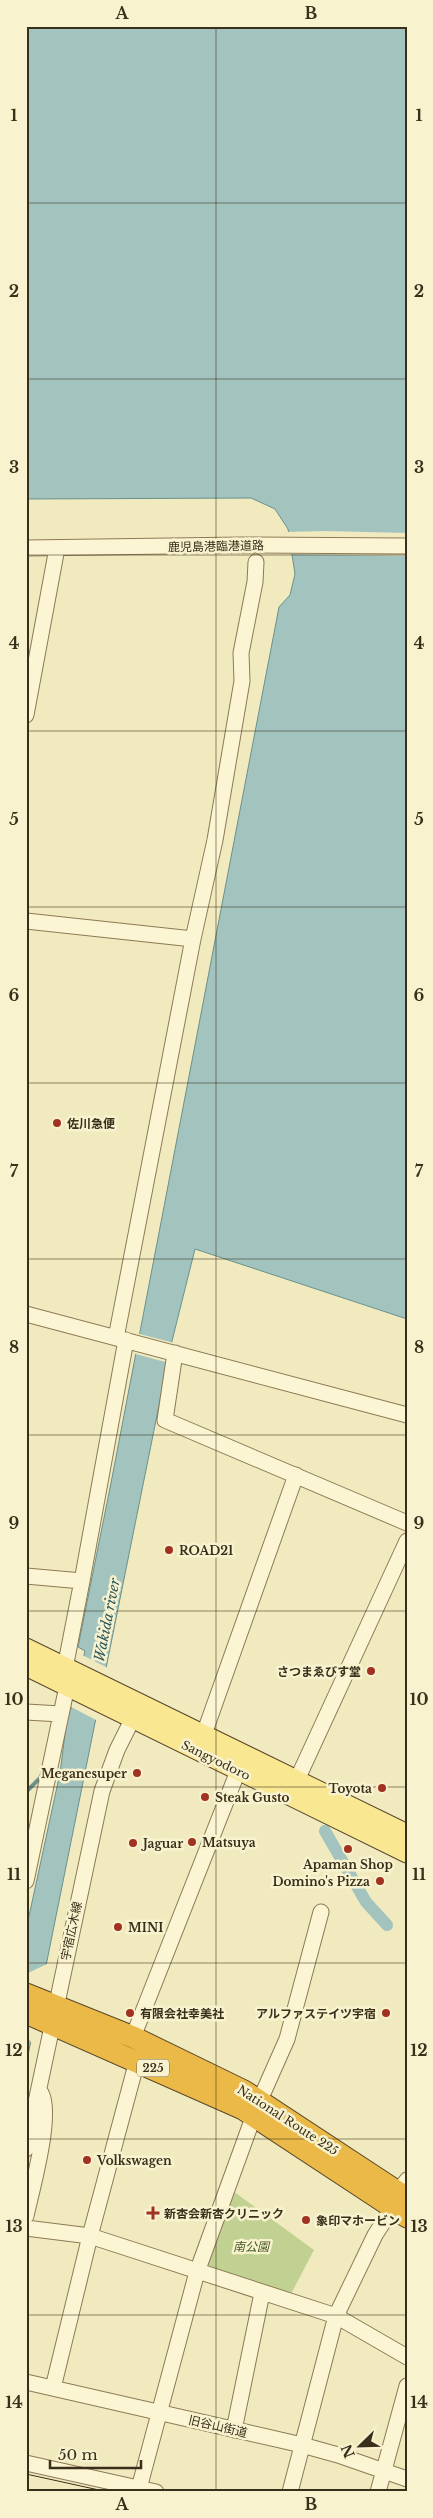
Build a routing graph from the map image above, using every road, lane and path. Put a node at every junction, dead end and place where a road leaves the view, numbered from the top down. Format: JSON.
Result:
{"nodes":[{"id":1,"x":407,"y":546,"type":"edge"},
{"id":2,"x":26,"y":548,"type":"edge"},
{"id":3,"x":57,"y":548,"type":"junction"},
{"id":4,"x":256,"y":562,"type":"dead end"},
{"id":5,"x":30,"y":673,"type":"edge"},
{"id":6,"x":26,"y":715,"type":"edge"},
{"id":7,"x":26,"y":922,"type":"edge"},
{"id":8,"x":193,"y":939,"type":"junction"},
{"id":9,"x":26,"y":1314,"type":"edge"},
{"id":10,"x":125,"y":1340,"type":"junction"},
{"id":11,"x":173,"y":1353,"type":"junction"},
{"id":12,"x":407,"y":1415,"type":"edge"},
{"id":13,"x":296,"y":1475,"type":"junction"},
{"id":14,"x":407,"y":1523,"type":"edge"},
{"id":15,"x":407,"y":1541,"type":"edge"},
{"id":16,"x":26,"y":1576,"type":"edge"},
{"id":17,"x":82,"y":1581,"type":"junction"},
{"id":18,"x":26,"y":1648,"type":"edge"},
{"id":19,"x":26,"y":1666,"type":"edge"},
{"id":20,"x":69,"y":1676,"type":"junction"},
{"id":21,"x":136,"y":1711,"type":"junction"},
{"id":22,"x":26,"y":1712,"type":"edge"},
{"id":23,"x":61,"y":1714,"type":"junction"},
{"id":24,"x":204,"y":1734,"type":"junction"},
{"id":25,"x":238,"y":1771,"type":"junction"},
{"id":26,"x":296,"y":1782,"type":"junction"},
{"id":27,"x":407,"y":1834,"type":"edge"},
{"id":28,"x":407,"y":1853,"type":"edge"},
{"id":29,"x":26,"y":1881,"type":"edge"},
{"id":30,"x":321,"y":1912,"type":"dead end"},
{"id":31,"x":40,"y":2010,"type":"edge"},
{"id":32,"x":133,"y":2037,"type":"junction"},
{"id":33,"x":137,"y":2061,"type":"junction"},
{"id":34,"x":38,"y":2090,"type":"junction"},
{"id":35,"x":257,"y":2108,"type":"junction"},
{"id":36,"x":26,"y":2149,"type":"edge"},
{"id":37,"x":402,"y":2199,"type":"edge"},
{"id":38,"x":26,"y":2216,"type":"edge"},
{"id":39,"x":26,"y":2228,"type":"edge"},
{"id":40,"x":90,"y":2236,"type":"junction"},
{"id":41,"x":197,"y":2272,"type":"junction"},
{"id":42,"x":262,"y":2293,"type":"junction"},
{"id":43,"x":336,"y":2316,"type":"junction"},
{"id":44,"x":407,"y":2357,"type":"edge"},
{"id":45,"x":26,"y":2382,"type":"edge"},
{"id":46,"x":407,"y":2386,"type":"edge"},
{"id":47,"x":53,"y":2388,"type":"junction"},
{"id":48,"x":160,"y":2412,"type":"junction"},
{"id":49,"x":234,"y":2430,"type":"junction"},
{"id":50,"x":302,"y":2445,"type":"junction"},
{"id":51,"x":26,"y":2462,"type":"edge"},
{"id":52,"x":383,"y":2470,"type":"junction"},
{"id":53,"x":407,"y":2479,"type":"edge"},
{"id":54,"x":139,"y":2490,"type":"edge"},
{"id":55,"x":156,"y":2492,"type":"edge"},
{"id":56,"x":290,"y":2492,"type":"edge"},
{"id":57,"x":378,"y":2492,"type":"edge"}],
"edges":[{"from":1,"to":3,"type":"street","name":"鹿児島港臨港道路"},
{"from":2,"to":3,"type":"street","name":"鹿児島港臨港道路"},
{"from":3,"to":5,"type":"street"},
{"from":4,"to":8,"type":"street"},
{"from":5,"to":6,"type":"street"},
{"from":7,"to":8,"type":"street"},
{"from":8,"to":10,"type":"street"},
{"from":9,"to":10,"type":"street"},
{"from":10,"to":11,"type":"street"},
{"from":10,"to":17,"type":"street"},
{"from":11,"to":12,"type":"street"},
{"from":11,"to":13,"type":"street"},
{"from":13,"to":14,"type":"street"},
{"from":13,"to":24,"type":"street"},
{"from":15,"to":26,"type":"street"},
{"from":16,"to":17,"type":"street"},
{"from":17,"to":20,"type":"street"},
{"from":18,"to":20,"type":"main road","name":"Sangyodoro"},
{"from":19,"to":20,"type":"main road","name":"Sangyodoro"},
{"from":20,"to":21,"type":"main road","name":"Sangyodoro"},
{"from":20,"to":23,"type":"street"},
{"from":21,"to":24,"type":"main road","name":"Sangyodoro"},
{"from":21,"to":25,"type":"main road","name":"Sangyodoro"},
{"from":21,"to":31,"type":"street","name":"宇宿広木線"},
{"from":22,"to":23,"type":"street"},
{"from":23,"to":29,"type":"street"},
{"from":24,"to":26,"type":"main road","name":"Sangyodoro"},
{"from":25,"to":28,"type":"main road","name":"Sangyodoro"},
{"from":25,"to":32,"type":"street"},
{"from":26,"to":27,"type":"main road","name":"Sangyodoro"},
{"from":30,"to":35,"type":"street"},
{"from":31,"to":32,"type":"highway","name":"National Route 225","number":"225"},
{"from":31,"to":33,"type":"highway","name":"National Route 225","number":"225"},
{"from":31,"to":34,"type":"street","name":"宇宿広木線"},
{"from":32,"to":35,"type":"highway","name":"National Route 225","number":"225"},
{"from":33,"to":35,"type":"highway","name":"National Route 225","number":"225"},
{"from":33,"to":40,"type":"street"},
{"from":34,"to":36,"type":"street","name":"宇宿広木線"},
{"from":34,"to":38,"type":"street"},
{"from":35,"to":37,"type":"highway","name":"National Route 225","number":"225"},
{"from":35,"to":41,"type":"street"},
{"from":37,"to":43,"type":"street"},
{"from":39,"to":40,"type":"street"},
{"from":40,"to":41,"type":"street"},
{"from":40,"to":47,"type":"street"},
{"from":41,"to":42,"type":"street"},
{"from":41,"to":48,"type":"street"},
{"from":42,"to":43,"type":"street"},
{"from":42,"to":49,"type":"street"},
{"from":43,"to":44,"type":"street"},
{"from":43,"to":50,"type":"street"},
{"from":45,"to":47,"type":"street","name":"旧谷山街道"},
{"from":46,"to":52,"type":"street"},
{"from":47,"to":48,"type":"street","name":"旧谷山街道"},
{"from":48,"to":49,"type":"street","name":"旧谷山街道"},
{"from":48,"to":54,"type":"street"},
{"from":49,"to":50,"type":"street","name":"旧谷山街道"},
{"from":50,"to":52,"type":"street","name":"旧谷山街道"},
{"from":50,"to":56,"type":"street"},
{"from":51,"to":54,"type":"street"},
{"from":52,"to":53,"type":"street","name":"旧谷山街道"},
{"from":52,"to":57,"type":"street"},
{"from":54,"to":55,"type":"street"}]}
